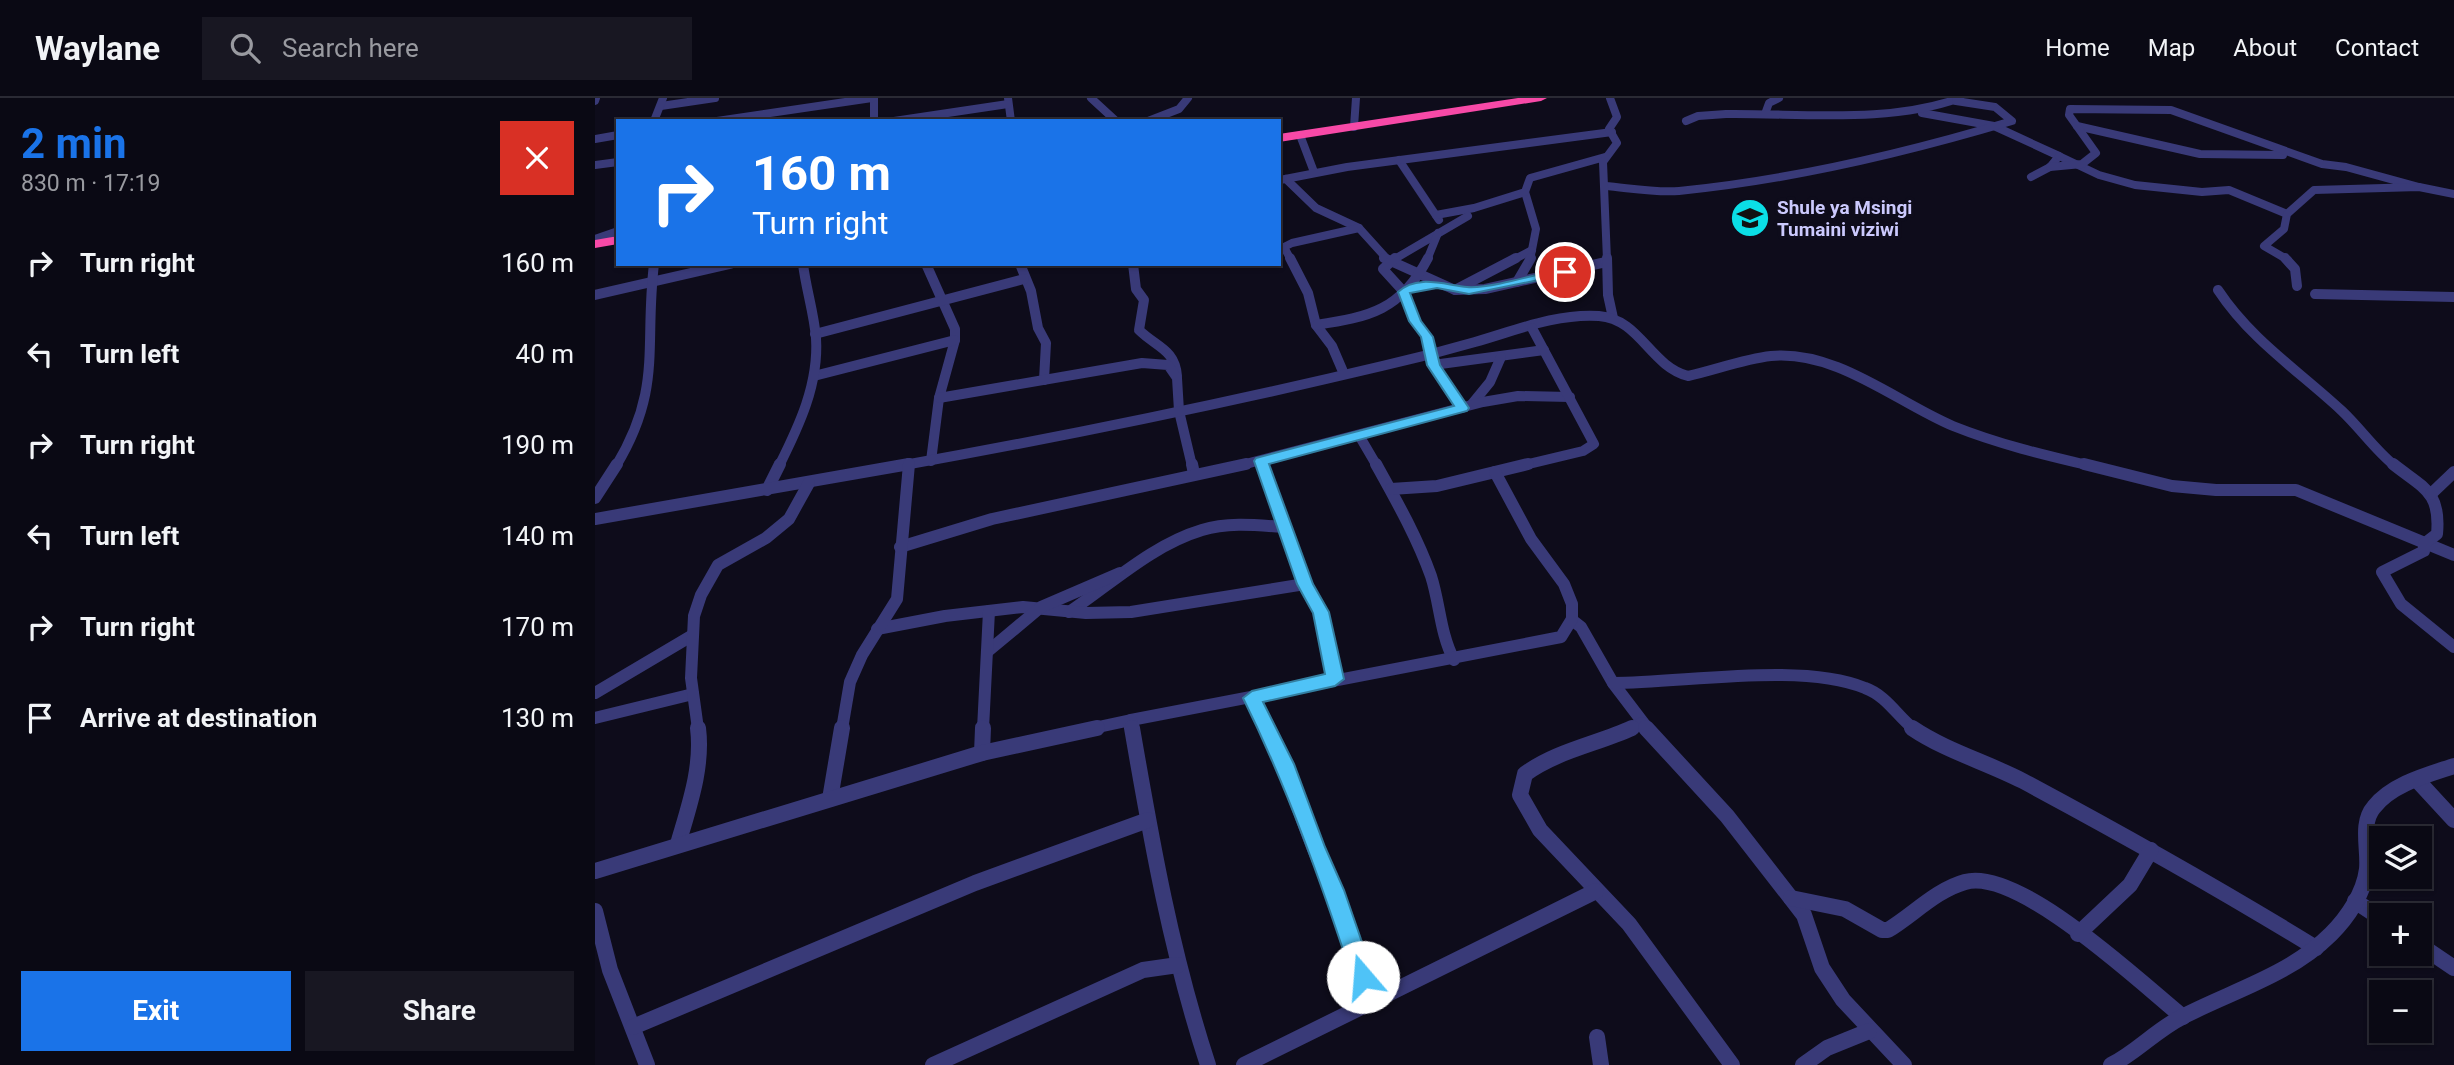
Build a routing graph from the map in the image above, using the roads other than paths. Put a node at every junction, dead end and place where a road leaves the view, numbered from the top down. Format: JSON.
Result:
{"nodes":[{"id":1,"x":715,"y":98,"type":"edge"},
{"id":2,"x":801,"y":98,"type":"edge"},
{"id":3,"x":873,"y":98,"type":"edge"},
{"id":4,"x":1188,"y":98,"type":"edge"},
{"id":5,"x":1356,"y":98,"type":"edge"},
{"id":6,"x":1541,"y":98,"type":"edge"},
{"id":7,"x":1610,"y":98,"type":"edge"},
{"id":8,"x":1779,"y":98,"type":"edge"},
{"id":9,"x":1967,"y":98,"type":"edge"},
{"id":10,"x":1107,"y":99,"type":"edge"},
{"id":11,"x":1958,"y":99,"type":"edge"},
{"id":12,"x":1008,"y":101,"type":"edge"},
{"id":13,"x":1094,"y":101,"type":"edge"},
{"id":14,"x":662,"y":102,"type":"edge"},
{"id":15,"x":1494,"y":102,"type":"edge"},
{"id":16,"x":1982,"y":104,"type":"junction"},
{"id":17,"x":800,"y":108,"type":"junction"},
{"id":18,"x":1918,"y":112,"type":"junction"},
{"id":19,"x":1765,"y":114,"type":"junction"},
{"id":20,"x":656,"y":119,"type":"edge"},
{"id":21,"x":730,"y":119,"type":"edge"},
{"id":22,"x":797,"y":119,"type":"edge"},
{"id":23,"x":874,"y":119,"type":"edge"},
{"id":24,"x":905,"y":119,"type":"edge"},
{"id":25,"x":1011,"y":119,"type":"edge"},
{"id":26,"x":1113,"y":119,"type":"edge"},
{"id":27,"x":1153,"y":119,"type":"edge"},
{"id":28,"x":1686,"y":121,"type":"dead end"},
{"id":29,"x":1994,"y":126,"type":"junction"},
{"id":30,"x":2077,"y":126,"type":"junction"},
{"id":31,"x":1354,"y":127,"type":"junction"},
{"id":32,"x":1612,"y":132,"type":"junction"},
{"id":33,"x":616,"y":135,"type":"edge"},
{"id":34,"x":1300,"y":135,"type":"junction"},
{"id":35,"x":1281,"y":138,"type":"edge"},
{"id":36,"x":595,"y":139,"type":"edge"},
{"id":37,"x":2059,"y":156,"type":"junction"},
{"id":38,"x":1605,"y":157,"type":"junction"},
{"id":39,"x":2301,"y":157,"type":"junction"},
{"id":40,"x":1399,"y":160,"type":"junction"},
{"id":41,"x":616,"y":162,"type":"edge"},
{"id":42,"x":595,"y":165,"type":"edge"},
{"id":43,"x":2076,"y":165,"type":"junction"},
{"id":44,"x":2050,"y":167,"type":"junction"},
{"id":45,"x":1314,"y":172,"type":"junction"},
{"id":46,"x":2031,"y":177,"type":"dead end"},
{"id":47,"x":1283,"y":179,"type":"edge"},
{"id":48,"x":1605,"y":186,"type":"junction"},
{"id":49,"x":2419,"y":187,"type":"junction"},
{"id":50,"x":1525,"y":192,"type":"junction"},
{"id":51,"x":2454,"y":194,"type":"edge"},
{"id":52,"x":2287,"y":214,"type":"junction"},
{"id":53,"x":1436,"y":215,"type":"junction"},
{"id":54,"x":1468,"y":216,"type":"dead end"},
{"id":55,"x":1359,"y":228,"type":"junction"},
{"id":56,"x":1442,"y":230,"type":"junction"},
{"id":57,"x":616,"y":232,"type":"edge"},
{"id":58,"x":595,"y":239,"type":"edge"},
{"id":59,"x":616,"y":240,"type":"edge"},
{"id":60,"x":595,"y":244,"type":"edge"},
{"id":61,"x":1532,"y":250,"type":"junction"},
{"id":62,"x":1388,"y":261,"type":"junction"},
{"id":63,"x":1606,"y":261,"type":"junction"},
{"id":64,"x":654,"y":266,"type":"edge"},
{"id":65,"x":721,"y":266,"type":"edge"},
{"id":66,"x":803,"y":266,"type":"edge"},
{"id":67,"x":927,"y":266,"type":"edge"},
{"id":68,"x":1021,"y":266,"type":"edge"},
{"id":69,"x":1133,"y":266,"type":"edge"},
{"id":70,"x":1421,"y":276,"type":"junction"},
{"id":71,"x":1024,"y":279,"type":"junction"},
{"id":72,"x":651,"y":282,"type":"junction"},
{"id":73,"x":1517,"y":282,"type":"junction"},
{"id":74,"x":1437,"y":284,"type":"junction"},
{"id":75,"x":2297,"y":286,"type":"dead end"},
{"id":76,"x":1407,"y":290,"type":"junction"},
{"id":77,"x":1455,"y":290,"type":"junction"},
{"id":78,"x":2218,"y":290,"type":"dead end"},
{"id":79,"x":2315,"y":294,"type":"dead end"},
{"id":80,"x":595,"y":295,"type":"edge"},
{"id":81,"x":2454,"y":297,"type":"edge"},
{"id":82,"x":942,"y":301,"type":"junction"},
{"id":83,"x":1613,"y":318,"type":"junction"},
{"id":84,"x":1316,"y":325,"type":"junction"},
{"id":85,"x":1532,"y":328,"type":"junction"},
{"id":86,"x":815,"y":334,"type":"junction"},
{"id":87,"x":955,"y":340,"type":"junction"},
{"id":88,"x":1544,"y":350,"type":"junction"},
{"id":89,"x":1501,"y":357,"type":"junction"},
{"id":90,"x":1431,"y":360,"type":"junction"},
{"id":91,"x":1344,"y":374,"type":"junction"},
{"id":92,"x":814,"y":376,"type":"junction"},
{"id":93,"x":1177,"y":378,"type":"junction"},
{"id":94,"x":1044,"y":380,"type":"junction"},
{"id":95,"x":1570,"y":397,"type":"junction"},
{"id":96,"x":939,"y":398,"type":"junction"},
{"id":97,"x":1466,"y":407,"type":"junction"},
{"id":98,"x":1179,"y":411,"type":"junction"},
{"id":99,"x":1360,"y":437,"type":"junction"},
{"id":100,"x":931,"y":461,"type":"junction"},
{"id":101,"x":1261,"y":461,"type":"junction"},
{"id":102,"x":909,"y":464,"type":"junction"},
{"id":103,"x":1495,"y":472,"type":"junction"},
{"id":104,"x":2454,"y":472,"type":"edge"},
{"id":105,"x":1194,"y":474,"type":"junction"},
{"id":106,"x":809,"y":483,"type":"junction"},
{"id":107,"x":1391,"y":489,"type":"junction"},
{"id":108,"x":767,"y":490,"type":"junction"},
{"id":109,"x":2431,"y":494,"type":"junction"},
{"id":110,"x":595,"y":498,"type":"edge"},
{"id":111,"x":595,"y":519,"type":"edge"},
{"id":112,"x":1282,"y":527,"type":"junction"},
{"id":113,"x":2424,"y":544,"type":"junction"},
{"id":114,"x":900,"y":547,"type":"junction"},
{"id":115,"x":2454,"y":555,"type":"edge"},
{"id":116,"x":1137,"y":566,"type":"junction"},
{"id":117,"x":1305,"y":584,"type":"junction"},
{"id":118,"x":1041,"y":607,"type":"junction"},
{"id":119,"x":989,"y":611,"type":"junction"},
{"id":120,"x":1069,"y":612,"type":"junction"},
{"id":121,"x":1572,"y":620,"type":"junction"},
{"id":122,"x":877,"y":629,"type":"junction"},
{"id":123,"x":693,"y":635,"type":"junction"},
{"id":124,"x":2454,"y":647,"type":"edge"},
{"id":125,"x":987,"y":652,"type":"junction"},
{"id":126,"x":1454,"y":660,"type":"junction"},
{"id":127,"x":1335,"y":679,"type":"junction"},
{"id":128,"x":1613,"y":683,"type":"junction"},
{"id":129,"x":599,"y":689,"type":"edge"},
{"id":130,"x":693,"y":694,"type":"junction"},
{"id":131,"x":1252,"y":698,"type":"junction"},
{"id":132,"x":595,"y":718,"type":"edge"},
{"id":133,"x":1131,"y":720,"type":"junction"},
{"id":134,"x":1642,"y":723,"type":"junction"},
{"id":135,"x":982,"y":753,"type":"junction"},
{"id":136,"x":2454,"y":766,"type":"edge"},
{"id":137,"x":2418,"y":781,"type":"junction"},
{"id":138,"x":830,"y":799,"type":"junction"},
{"id":139,"x":1148,"y":820,"type":"junction"},
{"id":140,"x":2454,"y":820,"type":"edge"},
{"id":141,"x":678,"y":844,"type":"junction"},
{"id":142,"x":2151,"y":850,"type":"junction"},
{"id":143,"x":595,"y":871,"type":"edge"},
{"id":144,"x":1596,"y":891,"type":"junction"},
{"id":145,"x":1791,"y":898,"type":"junction"},
{"id":146,"x":2355,"y":901,"type":"junction"},
{"id":147,"x":2369,"y":910,"type":"edge"},
{"id":148,"x":595,"y":911,"type":"edge"},
{"id":149,"x":2078,"y":934,"type":"junction"},
{"id":150,"x":2316,"y":948,"type":"junction"},
{"id":151,"x":2432,"y":953,"type":"edge"},
{"id":152,"x":1178,"y":965,"type":"junction"},
{"id":153,"x":2454,"y":968,"type":"edge"},
{"id":154,"x":1371,"y":1002,"type":"junction"},
{"id":155,"x":2183,"y":1017,"type":"junction"},
{"id":156,"x":633,"y":1027,"type":"junction"},
{"id":157,"x":1869,"y":1031,"type":"junction"},
{"id":158,"x":1597,"y":1037,"type":"dead end"},
{"id":159,"x":2119,"y":1064,"type":"edge"},
{"id":160,"x":647,"y":1065,"type":"edge"},
{"id":161,"x":933,"y":1065,"type":"edge"},
{"id":162,"x":1208,"y":1065,"type":"edge"},
{"id":163,"x":1244,"y":1065,"type":"edge"},
{"id":164,"x":1601,"y":1065,"type":"edge"},
{"id":165,"x":1732,"y":1065,"type":"edge"},
{"id":166,"x":1803,"y":1065,"type":"edge"},
{"id":167,"x":1904,"y":1065,"type":"edge"}],
"edges":[{"from":1,"to":14,"type":"street"},
{"from":2,"to":17,"type":"street"},
{"from":3,"to":17,"type":"street"},
{"from":3,"to":23,"type":"street"},
{"from":4,"to":27,"type":"street"},
{"from":5,"to":31,"type":"street"},
{"from":6,"to":15,"type":"highway"},
{"from":7,"to":32,"type":"street"},
{"from":8,"to":19,"type":"street"},
{"from":9,"to":16,"type":"street"},
{"from":10,"to":13,"type":"street"},
{"from":11,"to":16,"type":"street"},
{"from":11,"to":18,"type":"street"},
{"from":12,"to":24,"type":"street"},
{"from":12,"to":25,"type":"street"},
{"from":13,"to":26,"type":"street"},
{"from":14,"to":20,"type":"street"},
{"from":15,"to":31,"type":"highway"},
{"from":16,"to":29,"type":"street"},
{"from":17,"to":21,"type":"street"},
{"from":17,"to":22,"type":"street"},
{"from":18,"to":19,"type":"street"},
{"from":18,"to":29,"type":"street"},
{"from":19,"to":28,"type":"street"},
{"from":29,"to":37,"type":"street"},
{"from":29,"to":48,"type":"street"},
{"from":30,"to":39,"type":"street"},
{"from":30,"to":39,"type":"street"},
{"from":30,"to":43,"type":"street"},
{"from":31,"to":34,"type":"highway"},
{"from":32,"to":38,"type":"street"},
{"from":32,"to":40,"type":"street"},
{"from":33,"to":36,"type":"street"},
{"from":34,"to":35,"type":"highway"},
{"from":34,"to":45,"type":"street"},
{"from":37,"to":43,"type":"street"},
{"from":37,"to":44,"type":"street"},
{"from":38,"to":48,"type":"street"},
{"from":38,"to":50,"type":"street"},
{"from":39,"to":49,"type":"street"},
{"from":40,"to":45,"type":"street"},
{"from":40,"to":53,"type":"street"},
{"from":41,"to":42,"type":"street"},
{"from":43,"to":44,"type":"street"},
{"from":43,"to":52,"type":"street"},
{"from":44,"to":46,"type":"street"},
{"from":45,"to":47,"type":"street"},
{"from":47,"to":55,"type":"street"},
{"from":48,"to":63,"type":"street"},
{"from":49,"to":51,"type":"street"},
{"from":49,"to":52,"type":"street"},
{"from":50,"to":53,"type":"street"},
{"from":50,"to":61,"type":"street"},
{"from":52,"to":75,"type":"street"},
{"from":53,"to":56,"type":"street"},
{"from":54,"to":56,"type":"street"},
{"from":55,"to":62,"type":"street"},
{"from":55,"to":84,"type":"street"},
{"from":56,"to":62,"type":"street"},
{"from":56,"to":70,"type":"street"},
{"from":57,"to":58,"type":"street"},
{"from":59,"to":60,"type":"highway"},
{"from":61,"to":73,"type":"street"},
{"from":61,"to":77,"type":"street"},
{"from":62,"to":70,"type":"street"},
{"from":62,"to":76,"type":"street"},
{"from":63,"to":73,"type":"street"},
{"from":63,"to":83,"type":"street"},
{"from":64,"to":72,"type":"street"},
{"from":65,"to":72,"type":"street"},
{"from":66,"to":86,"type":"street"},
{"from":67,"to":82,"type":"street"},
{"from":68,"to":71,"type":"street"},
{"from":69,"to":93,"type":"street"},
{"from":70,"to":74,"type":"street"},
{"from":70,"to":76,"type":"street"},
{"from":71,"to":82,"type":"street"},
{"from":71,"to":94,"type":"street"},
{"from":72,"to":80,"type":"street"},
{"from":72,"to":110,"type":"street"},
{"from":73,"to":77,"type":"street"},
{"from":74,"to":76,"type":"street"},
{"from":74,"to":77,"type":"street"},
{"from":76,"to":84,"type":"street"},
{"from":76,"to":90,"type":"street"},
{"from":78,"to":109,"type":"street"},
{"from":79,"to":81,"type":"street"},
{"from":82,"to":86,"type":"street"},
{"from":82,"to":87,"type":"street"},
{"from":83,"to":85,"type":"street"},
{"from":83,"to":113,"type":"street"},
{"from":84,"to":91,"type":"street"},
{"from":85,"to":88,"type":"street"},
{"from":85,"to":90,"type":"street"},
{"from":86,"to":92,"type":"street"},
{"from":87,"to":92,"type":"street"},
{"from":87,"to":96,"type":"street"},
{"from":88,"to":89,"type":"street"},
{"from":88,"to":95,"type":"street"},
{"from":89,"to":90,"type":"street"},
{"from":89,"to":97,"type":"street"},
{"from":90,"to":91,"type":"street"},
{"from":90,"to":97,"type":"street"},
{"from":91,"to":98,"type":"street"},
{"from":92,"to":108,"type":"street"},
{"from":93,"to":94,"type":"street"},
{"from":93,"to":98,"type":"street"},
{"from":94,"to":96,"type":"street"},
{"from":95,"to":97,"type":"street"},
{"from":95,"to":103,"type":"street"},
{"from":96,"to":100,"type":"street"},
{"from":97,"to":99,"type":"street"},
{"from":98,"to":100,"type":"street"},
{"from":98,"to":105,"type":"street"},
{"from":99,"to":101,"type":"street"},
{"from":99,"to":107,"type":"street"},
{"from":100,"to":102,"type":"street"},
{"from":101,"to":105,"type":"street"},
{"from":101,"to":112,"type":"street"},
{"from":102,"to":106,"type":"street"},
{"from":102,"to":114,"type":"street"},
{"from":103,"to":107,"type":"street"},
{"from":103,"to":121,"type":"street"},
{"from":104,"to":109,"type":"street"},
{"from":105,"to":114,"type":"street"},
{"from":106,"to":108,"type":"street"},
{"from":106,"to":123,"type":"street"},
{"from":107,"to":126,"type":"street"},
{"from":108,"to":111,"type":"street"},
{"from":109,"to":113,"type":"street"},
{"from":112,"to":116,"type":"street"},
{"from":112,"to":117,"type":"street"},
{"from":113,"to":115,"type":"street"},
{"from":113,"to":124,"type":"street"},
{"from":114,"to":122,"type":"street"},
{"from":116,"to":118,"type":"street"},
{"from":116,"to":120,"type":"street"},
{"from":117,"to":120,"type":"street"},
{"from":117,"to":127,"type":"street"},
{"from":118,"to":119,"type":"street"},
{"from":118,"to":120,"type":"street"},
{"from":118,"to":125,"type":"street"},
{"from":119,"to":122,"type":"street"},
{"from":119,"to":125,"type":"street"},
{"from":121,"to":126,"type":"street"},
{"from":121,"to":128,"type":"street"},
{"from":122,"to":138,"type":"street"},
{"from":123,"to":129,"type":"street"},
{"from":123,"to":130,"type":"street"},
{"from":125,"to":135,"type":"street"},
{"from":126,"to":127,"type":"street"},
{"from":127,"to":131,"type":"street"},
{"from":128,"to":134,"type":"street"},
{"from":128,"to":142,"type":"street"},
{"from":130,"to":132,"type":"street"},
{"from":130,"to":141,"type":"street"},
{"from":131,"to":133,"type":"street"},
{"from":131,"to":154,"type":"street"},
{"from":133,"to":135,"type":"street"},
{"from":133,"to":139,"type":"street"},
{"from":134,"to":144,"type":"street"},
{"from":134,"to":145,"type":"street"},
{"from":135,"to":138,"type":"street"},
{"from":136,"to":137,"type":"street"},
{"from":137,"to":140,"type":"street"},
{"from":137,"to":146,"type":"street"},
{"from":138,"to":141,"type":"street"},
{"from":139,"to":152,"type":"street"},
{"from":139,"to":156,"type":"street"},
{"from":141,"to":143,"type":"street"},
{"from":142,"to":149,"type":"street"},
{"from":142,"to":150,"type":"street"},
{"from":144,"to":154,"type":"street"},
{"from":144,"to":165,"type":"street"},
{"from":145,"to":149,"type":"street"},
{"from":145,"to":157,"type":"street"},
{"from":146,"to":147,"type":"street"},
{"from":146,"to":150,"type":"street"},
{"from":148,"to":156,"type":"street"},
{"from":149,"to":155,"type":"street"},
{"from":150,"to":155,"type":"street"},
{"from":151,"to":153,"type":"street"},
{"from":152,"to":161,"type":"street"},
{"from":152,"to":162,"type":"street"},
{"from":154,"to":163,"type":"street"},
{"from":155,"to":159,"type":"street"},
{"from":156,"to":160,"type":"street"},
{"from":157,"to":166,"type":"street"},
{"from":157,"to":167,"type":"street"},
{"from":158,"to":164,"type":"street"}]}
